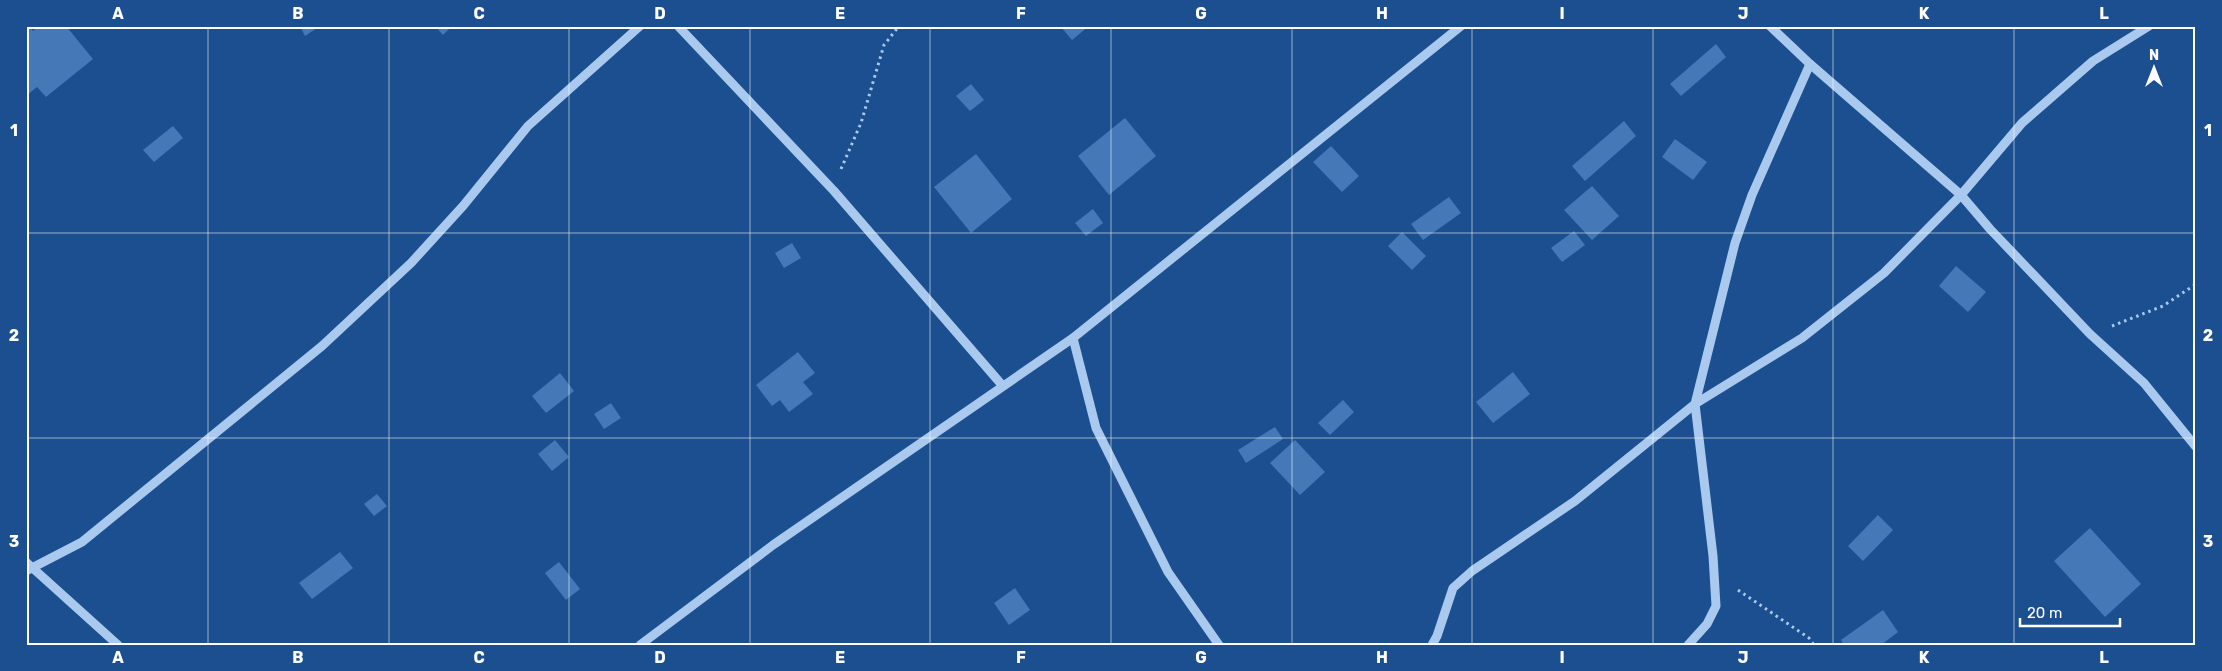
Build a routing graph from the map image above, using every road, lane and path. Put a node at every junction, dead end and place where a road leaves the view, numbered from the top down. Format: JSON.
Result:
{"nodes":[{"id":1,"x":640,"y":26,"type":"edge"},
{"id":2,"x":678,"y":26,"type":"edge"},
{"id":3,"x":899,"y":26,"type":"edge"},
{"id":4,"x":1461,"y":26,"type":"edge"},
{"id":5,"x":1770,"y":26,"type":"edge"},
{"id":6,"x":2149,"y":26,"type":"edge"},
{"id":7,"x":1810,"y":64,"type":"junction"},
{"id":8,"x":834,"y":191,"type":"junction"},
{"id":9,"x":1961,"y":195,"type":"junction"},
{"id":10,"x":2196,"y":284,"type":"edge"},
{"id":11,"x":2090,"y":334,"type":"junction"},
{"id":12,"x":1073,"y":338,"type":"junction"},
{"id":13,"x":1002,"y":385,"type":"junction"},
{"id":14,"x":1695,"y":404,"type":"junction"},
{"id":15,"x":2196,"y":447,"type":"edge"},
{"id":16,"x":28,"y":567,"type":"edge"},
{"id":17,"x":1714,"y":576,"type":"junction"},
{"id":18,"x":118,"y":645,"type":"edge"},
{"id":19,"x":640,"y":645,"type":"edge"},
{"id":20,"x":1219,"y":645,"type":"edge"},
{"id":21,"x":1432,"y":645,"type":"edge"},
{"id":22,"x":1688,"y":645,"type":"edge"},
{"id":23,"x":1814,"y":645,"type":"edge"}],
"edges":[{"from":1,"to":16,"type":"street"},
{"from":2,"to":8,"type":"street"},
{"from":3,"to":8,"type":"path"},
{"from":4,"to":12,"type":"street"},
{"from":5,"to":7,"type":"street"},
{"from":6,"to":9,"type":"street"},
{"from":7,"to":9,"type":"street"},
{"from":7,"to":14,"type":"street"},
{"from":8,"to":13,"type":"street"},
{"from":9,"to":11,"type":"street"},
{"from":9,"to":14,"type":"street"},
{"from":10,"to":11,"type":"path"},
{"from":11,"to":15,"type":"street"},
{"from":12,"to":13,"type":"street"},
{"from":12,"to":20,"type":"street"},
{"from":13,"to":19,"type":"street"},
{"from":14,"to":17,"type":"street"},
{"from":14,"to":21,"type":"street"},
{"from":16,"to":18,"type":"street"},
{"from":17,"to":22,"type":"street"},
{"from":17,"to":23,"type":"path"}]}
